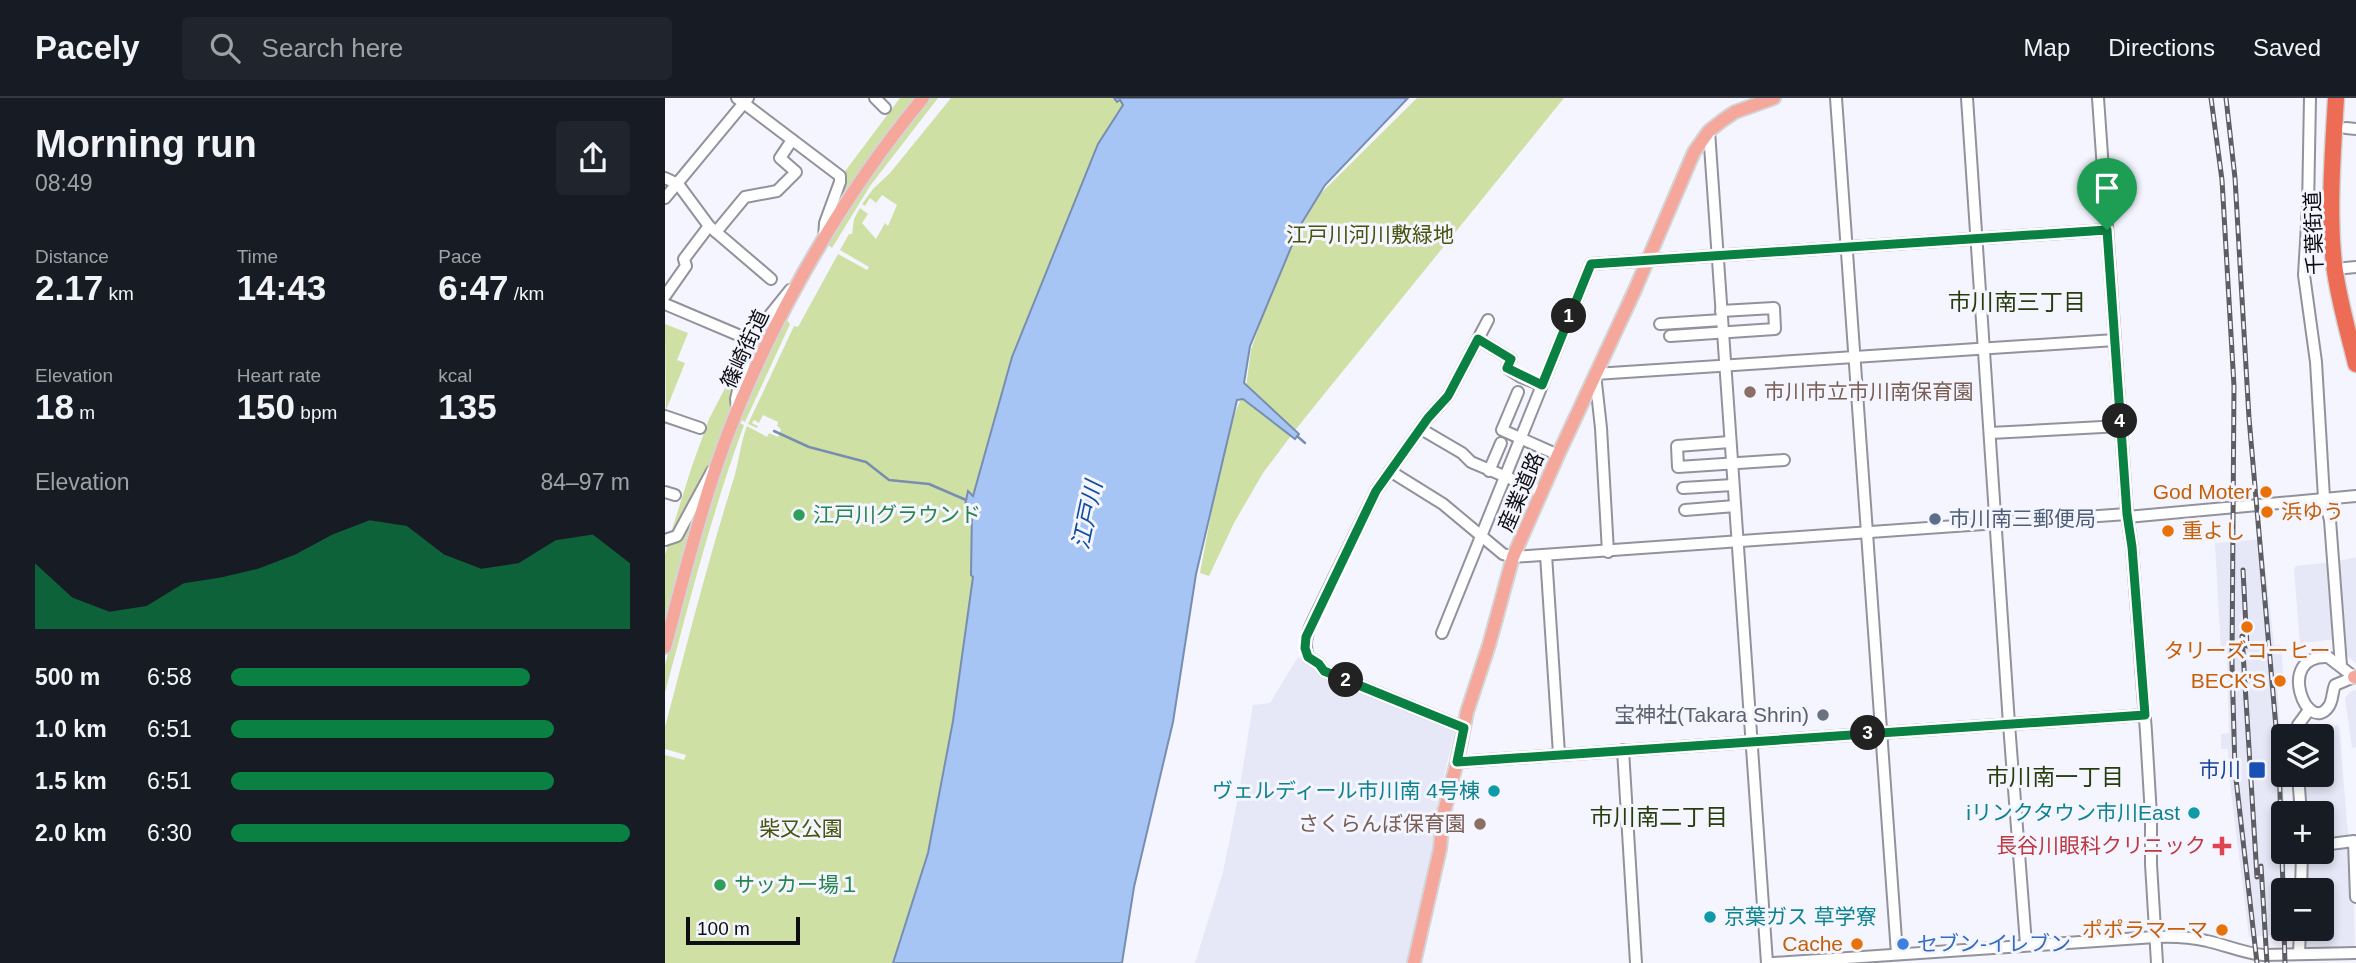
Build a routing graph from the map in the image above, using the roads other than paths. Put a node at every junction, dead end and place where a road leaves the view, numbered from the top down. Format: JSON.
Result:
{"nodes":[{"id":1,"x":875,"y":98,"type":"edge"},
{"id":2,"x":923,"y":98,"type":"edge"},
{"id":3,"x":1774,"y":98,"type":"edge"},
{"id":4,"x":1836,"y":98,"type":"edge"},
{"id":5,"x":1967,"y":98,"type":"edge"},
{"id":6,"x":2098,"y":98,"type":"edge"},
{"id":7,"x":2310,"y":98,"type":"edge"},
{"id":8,"x":2336,"y":98,"type":"edge"},
{"id":9,"x":743,"y":99,"type":"edge"},
{"id":10,"x":885,"y":108,"type":"dead end"},
{"id":11,"x":2351,"y":129,"type":"edge"},
{"id":12,"x":1709,"y":131,"type":"junction"},
{"id":13,"x":792,"y":140,"type":"junction"},
{"id":14,"x":665,"y":178,"type":"edge"},
{"id":15,"x":678,"y":184,"type":"junction"},
{"id":16,"x":665,"y":198,"type":"edge"},
{"id":17,"x":712,"y":229,"type":"junction"},
{"id":18,"x":2107,"y":230,"type":"junction"},
{"id":19,"x":1977,"y":237,"type":"junction"},
{"id":20,"x":824,"y":239,"type":"junction"},
{"id":21,"x":1847,"y":247,"type":"junction"},
{"id":22,"x":1717,"y":256,"type":"junction"},
{"id":23,"x":1649,"y":260,"type":"junction"},
{"id":24,"x":2350,"y":267,"type":"edge"},
{"id":25,"x":771,"y":279,"type":"dead end"},
{"id":26,"x":802,"y":279,"type":"junction"},
{"id":27,"x":665,"y":296,"type":"edge"},
{"id":28,"x":665,"y":304,"type":"edge"},
{"id":29,"x":1721,"y":315,"type":"junction"},
{"id":30,"x":1488,"y":320,"type":"dead end"},
{"id":31,"x":1660,"y":324,"type":"dead end"},
{"id":32,"x":2356,"y":324,"type":"edge"},
{"id":33,"x":1723,"y":332,"type":"junction"},
{"id":34,"x":1669,"y":336,"type":"dead end"},
{"id":35,"x":1478,"y":339,"type":"junction"},
{"id":36,"x":750,"y":340,"type":"junction"},
{"id":37,"x":2115,"y":340,"type":"junction"},
{"id":38,"x":1984,"y":348,"type":"junction"},
{"id":39,"x":1855,"y":357,"type":"junction"},
{"id":40,"x":2356,"y":364,"type":"edge"},
{"id":41,"x":1725,"y":366,"type":"junction"},
{"id":42,"x":1595,"y":374,"type":"junction"},
{"id":43,"x":1542,"y":385,"type":"junction"},
{"id":44,"x":1518,"y":392,"type":"dead end"},
{"id":45,"x":738,"y":411,"type":"junction"},
{"id":46,"x":665,"y":416,"type":"edge"},
{"id":47,"x":2121,"y":426,"type":"junction"},
{"id":48,"x":700,"y":428,"type":"dead end"},
{"id":49,"x":1421,"y":429,"type":"junction"},
{"id":50,"x":1990,"y":433,"type":"junction"},
{"id":51,"x":1520,"y":437,"type":"junction"},
{"id":52,"x":1730,"y":442,"type":"junction"},
{"id":53,"x":1501,"y":443,"type":"dead end"},
{"id":54,"x":1558,"y":455,"type":"junction"},
{"id":55,"x":1784,"y":460,"type":"dead end"},
{"id":56,"x":1732,"y":463,"type":"junction"},
{"id":57,"x":716,"y":466,"type":"junction"},
{"id":58,"x":1390,"y":471,"type":"junction"},
{"id":59,"x":1489,"y":471,"type":"junction"},
{"id":60,"x":1504,"y":478,"type":"junction"},
{"id":61,"x":1733,"y":485,"type":"junction"},
{"id":62,"x":1683,"y":488,"type":"dead end"},
{"id":63,"x":1542,"y":492,"type":"junction"},
{"id":64,"x":2356,"y":496,"type":"edge"},
{"id":65,"x":2324,"y":498,"type":"junction"},
{"id":66,"x":1735,"y":506,"type":"junction"},
{"id":67,"x":1685,"y":510,"type":"dead end"},
{"id":68,"x":2127,"y":515,"type":"junction"},
{"id":69,"x":1996,"y":523,"type":"junction"},
{"id":70,"x":1866,"y":534,"type":"junction"},
{"id":71,"x":1481,"y":536,"type":"junction"},
{"id":72,"x":665,"y":540,"type":"edge"},
{"id":73,"x":1737,"y":543,"type":"junction"},
{"id":74,"x":1608,"y":552,"type":"junction"},
{"id":75,"x":1546,"y":555,"type":"junction"},
{"id":76,"x":1513,"y":557,"type":"junction"},
{"id":77,"x":1442,"y":633,"type":"dead end"},
{"id":78,"x":665,"y":647,"type":"edge"},
{"id":79,"x":2341,"y":666,"type":"junction"},
{"id":80,"x":2355,"y":677,"type":"edge"},
{"id":81,"x":2309,"y":710,"type":"junction"},
{"id":82,"x":2145,"y":715,"type":"junction"},
{"id":83,"x":2009,"y":724,"type":"junction"},
{"id":84,"x":2299,"y":724,"type":"edge"},
{"id":85,"x":1464,"y":728,"type":"junction"},
{"id":86,"x":1881,"y":733,"type":"junction"},
{"id":87,"x":1752,"y":741,"type":"junction"},
{"id":88,"x":1623,"y":750,"type":"junction"},
{"id":89,"x":1559,"y":754,"type":"junction"},
{"id":90,"x":1457,"y":762,"type":"junction"},
{"id":91,"x":2334,"y":844,"type":"edge"},
{"id":92,"x":2356,"y":897,"type":"edge"},
{"id":93,"x":2155,"y":937,"type":"junction"},
{"id":94,"x":2300,"y":941,"type":"edge"},
{"id":95,"x":2026,"y":944,"type":"junction"},
{"id":96,"x":2356,"y":953,"type":"edge"},
{"id":97,"x":2299,"y":954,"type":"junction"},
{"id":98,"x":1894,"y":957,"type":"edge"},
{"id":99,"x":1850,"y":960,"type":"edge"},
{"id":100,"x":1414,"y":963,"type":"edge"},
{"id":101,"x":1636,"y":963,"type":"edge"},
{"id":102,"x":1767,"y":963,"type":"edge"},
{"id":103,"x":1773,"y":963,"type":"edge"},
{"id":104,"x":2157,"y":963,"type":"edge"}],
"edges":[{"from":1,"to":10,"type":"street"},
{"from":2,"to":20,"type":"main road","name":"篠崎街道"},
{"from":3,"to":12,"type":"main road","name":"産業道路"},
{"from":4,"to":21,"type":"street"},
{"from":5,"to":19,"type":"street"},
{"from":6,"to":18,"type":"street"},
{"from":7,"to":65,"type":"street"},
{"from":8,"to":11,"type":"highway","name":"千葉街道"},
{"from":8,"to":40,"type":"highway","name":"千葉街道"},
{"from":9,"to":13,"type":"street"},
{"from":9,"to":15,"type":"street"},
{"from":11,"to":24,"type":"highway","name":"千葉街道"},
{"from":12,"to":22,"type":"street"},
{"from":12,"to":23,"type":"main road","name":"産業道路"},
{"from":13,"to":17,"type":"street"},
{"from":13,"to":20,"type":"street"},
{"from":14,"to":15,"type":"street"},
{"from":15,"to":16,"type":"street"},
{"from":15,"to":17,"type":"street"},
{"from":17,"to":25,"type":"street"},
{"from":17,"to":27,"type":"street"},
{"from":18,"to":19,"type":"street"},
{"from":18,"to":37,"type":"street"},
{"from":19,"to":21,"type":"street"},
{"from":19,"to":38,"type":"street"},
{"from":20,"to":26,"type":"main road","name":"篠崎街道"},
{"from":21,"to":22,"type":"street"},
{"from":21,"to":39,"type":"street"},
{"from":22,"to":23,"type":"street"},
{"from":22,"to":29,"type":"street"},
{"from":23,"to":42,"type":"main road","name":"産業道路"},
{"from":23,"to":43,"type":"street"},
{"from":24,"to":32,"type":"highway","name":"千葉街道"},
{"from":26,"to":36,"type":"street"},
{"from":26,"to":45,"type":"main road","name":"篠崎街道"},
{"from":28,"to":36,"type":"street"},
{"from":29,"to":31,"type":"street"},
{"from":29,"to":33,"type":"street"},
{"from":29,"to":33,"type":"street"},
{"from":30,"to":35,"type":"street"},
{"from":33,"to":34,"type":"street"},
{"from":33,"to":41,"type":"street"},
{"from":35,"to":43,"type":"street"},
{"from":35,"to":49,"type":"street"},
{"from":36,"to":45,"type":"street"},
{"from":37,"to":38,"type":"street"},
{"from":37,"to":47,"type":"street"},
{"from":38,"to":39,"type":"street"},
{"from":38,"to":50,"type":"street"},
{"from":39,"to":41,"type":"street"},
{"from":39,"to":70,"type":"street"},
{"from":41,"to":42,"type":"street"},
{"from":41,"to":52,"type":"street"},
{"from":42,"to":54,"type":"main road","name":"産業道路"},
{"from":42,"to":74,"type":"street"},
{"from":43,"to":51,"type":"street"},
{"from":44,"to":51,"type":"street"},
{"from":45,"to":57,"type":"main road","name":"篠崎街道"},
{"from":46,"to":48,"type":"street"},
{"from":47,"to":50,"type":"street"},
{"from":47,"to":68,"type":"street"},
{"from":49,"to":58,"type":"street"},
{"from":49,"to":59,"type":"street"},
{"from":50,"to":69,"type":"street"},
{"from":51,"to":54,"type":"street"},
{"from":51,"to":60,"type":"street"},
{"from":52,"to":56,"type":"street"},
{"from":52,"to":56,"type":"street"},
{"from":53,"to":59,"type":"street"},
{"from":54,"to":63,"type":"main road","name":"産業道路"},
{"from":55,"to":56,"type":"street"},
{"from":56,"to":61,"type":"street"},
{"from":57,"to":72,"type":"street"},
{"from":57,"to":78,"type":"main road","name":"篠崎街道"},
{"from":58,"to":71,"type":"street"},
{"from":58,"to":85,"type":"street"},
{"from":59,"to":60,"type":"street"},
{"from":60,"to":63,"type":"street"},
{"from":60,"to":71,"type":"street"},
{"from":61,"to":62,"type":"street"},
{"from":61,"to":66,"type":"street"},
{"from":63,"to":76,"type":"main road","name":"産業道路"},
{"from":64,"to":65,"type":"street"},
{"from":65,"to":68,"type":"street"},
{"from":65,"to":79,"type":"street"},
{"from":66,"to":67,"type":"street"},
{"from":66,"to":73,"type":"street"},
{"from":68,"to":69,"type":"street"},
{"from":68,"to":82,"type":"street"},
{"from":69,"to":70,"type":"street"},
{"from":69,"to":83,"type":"street"},
{"from":70,"to":73,"type":"street"},
{"from":70,"to":86,"type":"street"},
{"from":71,"to":76,"type":"street"},
{"from":71,"to":77,"type":"street"},
{"from":73,"to":74,"type":"street"},
{"from":73,"to":87,"type":"street"},
{"from":74,"to":75,"type":"street"},
{"from":75,"to":76,"type":"street"},
{"from":75,"to":89,"type":"street"},
{"from":76,"to":85,"type":"main road","name":"産業道路"},
{"from":79,"to":80,"type":"street"},
{"from":79,"to":81,"type":"street"},
{"from":80,"to":81,"type":"street"},
{"from":81,"to":84,"type":"street"},
{"from":82,"to":83,"type":"street"},
{"from":82,"to":93,"type":"street"},
{"from":83,"to":86,"type":"street"},
{"from":83,"to":95,"type":"street"},
{"from":85,"to":90,"type":"main road","name":"産業道路"},
{"from":86,"to":87,"type":"street"},
{"from":86,"to":98,"type":"street"},
{"from":87,"to":88,"type":"street"},
{"from":87,"to":102,"type":"street"},
{"from":88,"to":89,"type":"street"},
{"from":88,"to":101,"type":"street"},
{"from":89,"to":90,"type":"street"},
{"from":90,"to":100,"type":"main road","name":"産業道路"},
{"from":91,"to":92,"type":"street"},
{"from":93,"to":95,"type":"street"},
{"from":93,"to":97,"type":"street"},
{"from":93,"to":104,"type":"street"},
{"from":94,"to":97,"type":"street"},
{"from":95,"to":98,"type":"street"},
{"from":96,"to":97,"type":"street"},
{"from":98,"to":99,"type":"street"},
{"from":99,"to":103,"type":"street"}]}
